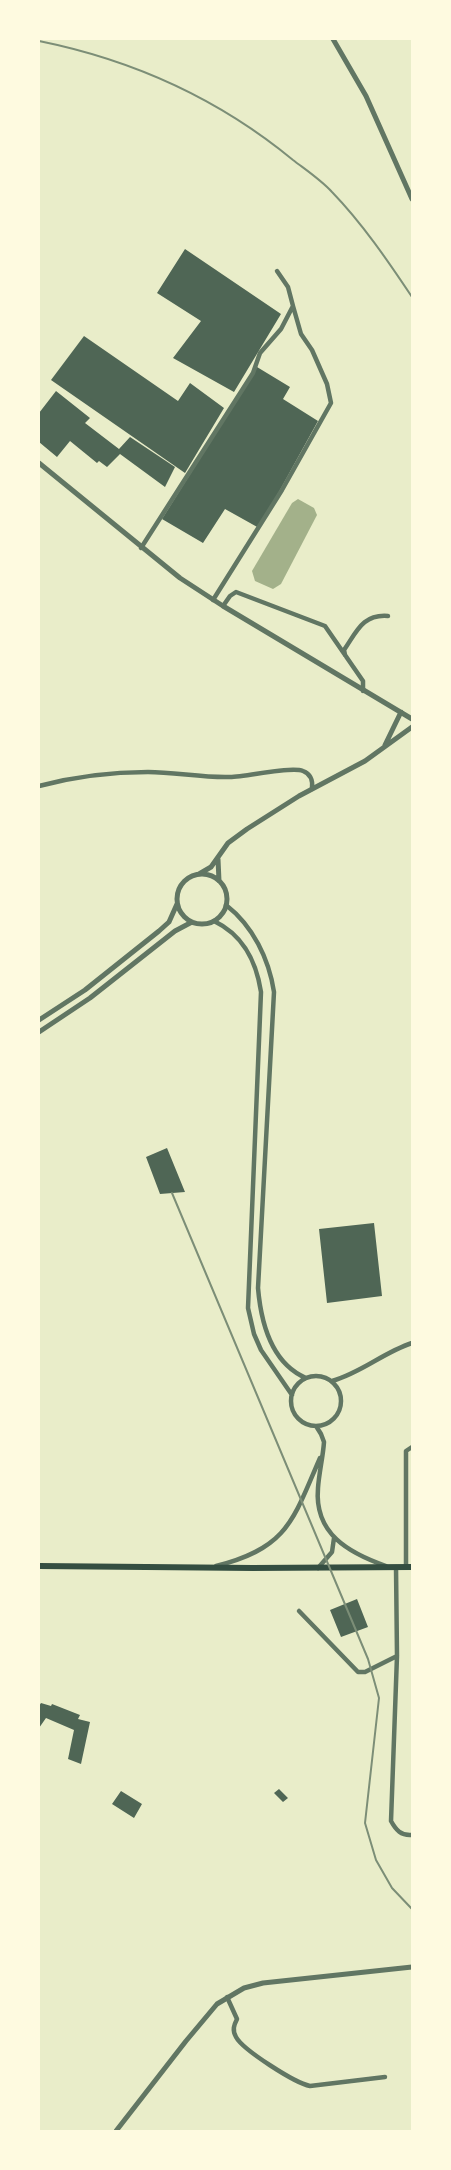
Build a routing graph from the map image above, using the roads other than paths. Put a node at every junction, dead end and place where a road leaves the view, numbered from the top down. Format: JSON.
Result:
{"nodes":[{"id":1,"x":333,"y":39,"type":"edge"},
{"id":2,"x":412,"y":200,"type":"edge"},
{"id":3,"x":277,"y":271,"type":"dead end"},
{"id":4,"x":293,"y":306,"type":"junction"},
{"id":5,"x":39,"y":463,"type":"edge"},
{"id":6,"x":141,"y":548,"type":"junction"},
{"id":7,"x":213,"y":600,"type":"junction"},
{"id":8,"x":223,"y":606,"type":"junction"},
{"id":9,"x":388,"y":616,"type":"dead end"},
{"id":10,"x":345,"y":658,"type":"junction"},
{"id":11,"x":363,"y":691,"type":"junction"},
{"id":12,"x":401,"y":712,"type":"junction"},
{"id":13,"x":412,"y":719,"type":"edge"},
{"id":14,"x":412,"y":727,"type":"edge"},
{"id":15,"x":385,"y":746,"type":"junction"},
{"id":16,"x":39,"y":786,"type":"edge"},
{"id":17,"x":312,"y":789,"type":"junction"},
{"id":18,"x":218,"y":859,"type":"junction"},
{"id":19,"x":198,"y":874,"type":"junction"},
{"id":20,"x":219,"y":881,"type":"junction"},
{"id":21,"x":177,"y":904,"type":"junction"},
{"id":22,"x":226,"y":905,"type":"junction"},
{"id":23,"x":214,"y":921,"type":"junction"},
{"id":24,"x":192,"y":922,"type":"junction"},
{"id":25,"x":39,"y":1020,"type":"edge"},
{"id":26,"x":39,"y":1032,"type":"edge"},
{"id":27,"x":412,"y":1343,"type":"edge"},
{"id":28,"x":306,"y":1378,"type":"junction"},
{"id":29,"x":332,"y":1381,"type":"junction"},
{"id":30,"x":292,"y":1395,"type":"junction"},
{"id":31,"x":316,"y":1426,"type":"junction"},
{"id":32,"x":412,"y":1447,"type":"edge"},
{"id":33,"x":323,"y":1451,"type":"junction"},
{"id":34,"x":334,"y":1538,"type":"junction"},
{"id":35,"x":39,"y":1566,"type":"edge"},
{"id":36,"x":388,"y":1566,"type":"junction"},
{"id":37,"x":396,"y":1567,"type":"junction"},
{"id":38,"x":409,"y":1567,"type":"edge"},
{"id":39,"x":208,"y":1568,"type":"junction"},
{"id":40,"x":318,"y":1568,"type":"junction"},
{"id":41,"x":299,"y":1611,"type":"dead end"},
{"id":42,"x":397,"y":1656,"type":"junction"},
{"id":43,"x":412,"y":1835,"type":"edge"},
{"id":44,"x":412,"y":1966,"type":"edge"},
{"id":45,"x":227,"y":1997,"type":"junction"},
{"id":46,"x":385,"y":2077,"type":"dead end"},
{"id":47,"x":116,"y":2131,"type":"edge"}],
"edges":[{"from":1,"to":2,"type":"street"},
{"from":3,"to":4,"type":"street"},
{"from":4,"to":6,"type":"street"},
{"from":4,"to":7,"type":"street"},
{"from":5,"to":6,"type":"street"},
{"from":6,"to":7,"type":"street"},
{"from":7,"to":8,"type":"street"},
{"from":8,"to":10,"type":"street"},
{"from":8,"to":11,"type":"street"},
{"from":9,"to":10,"type":"street"},
{"from":10,"to":11,"type":"street"},
{"from":11,"to":12,"type":"street"},
{"from":12,"to":13,"type":"street"},
{"from":12,"to":15,"type":"street"},
{"from":14,"to":15,"type":"street"},
{"from":15,"to":17,"type":"street"},
{"from":16,"to":17,"type":"street"},
{"from":17,"to":18,"type":"street"},
{"from":18,"to":19,"type":"street"},
{"from":18,"to":20,"type":"street"},
{"from":19,"to":20,"type":"street"},
{"from":19,"to":21,"type":"street"},
{"from":20,"to":22,"type":"street"},
{"from":21,"to":24,"type":"street"},
{"from":21,"to":25,"type":"street"},
{"from":22,"to":23,"type":"street"},
{"from":22,"to":28,"type":"street"},
{"from":23,"to":24,"type":"street"},
{"from":23,"to":30,"type":"street"},
{"from":24,"to":26,"type":"street"},
{"from":27,"to":29,"type":"street"},
{"from":28,"to":29,"type":"street"},
{"from":28,"to":30,"type":"street"},
{"from":29,"to":31,"type":"street"},
{"from":30,"to":31,"type":"street"},
{"from":31,"to":33,"type":"street"},
{"from":32,"to":38,"type":"street"},
{"from":33,"to":34,"type":"street"},
{"from":33,"to":39,"type":"street"},
{"from":34,"to":36,"type":"street"},
{"from":34,"to":40,"type":"street"},
{"from":35,"to":39,"type":"main road"},
{"from":36,"to":37,"type":"main road"},
{"from":36,"to":40,"type":"main road"},
{"from":37,"to":38,"type":"main road"},
{"from":37,"to":42,"type":"street"},
{"from":39,"to":40,"type":"main road"},
{"from":41,"to":42,"type":"street"},
{"from":42,"to":43,"type":"street"},
{"from":44,"to":45,"type":"street"},
{"from":45,"to":46,"type":"street"},
{"from":45,"to":47,"type":"street"}]}
